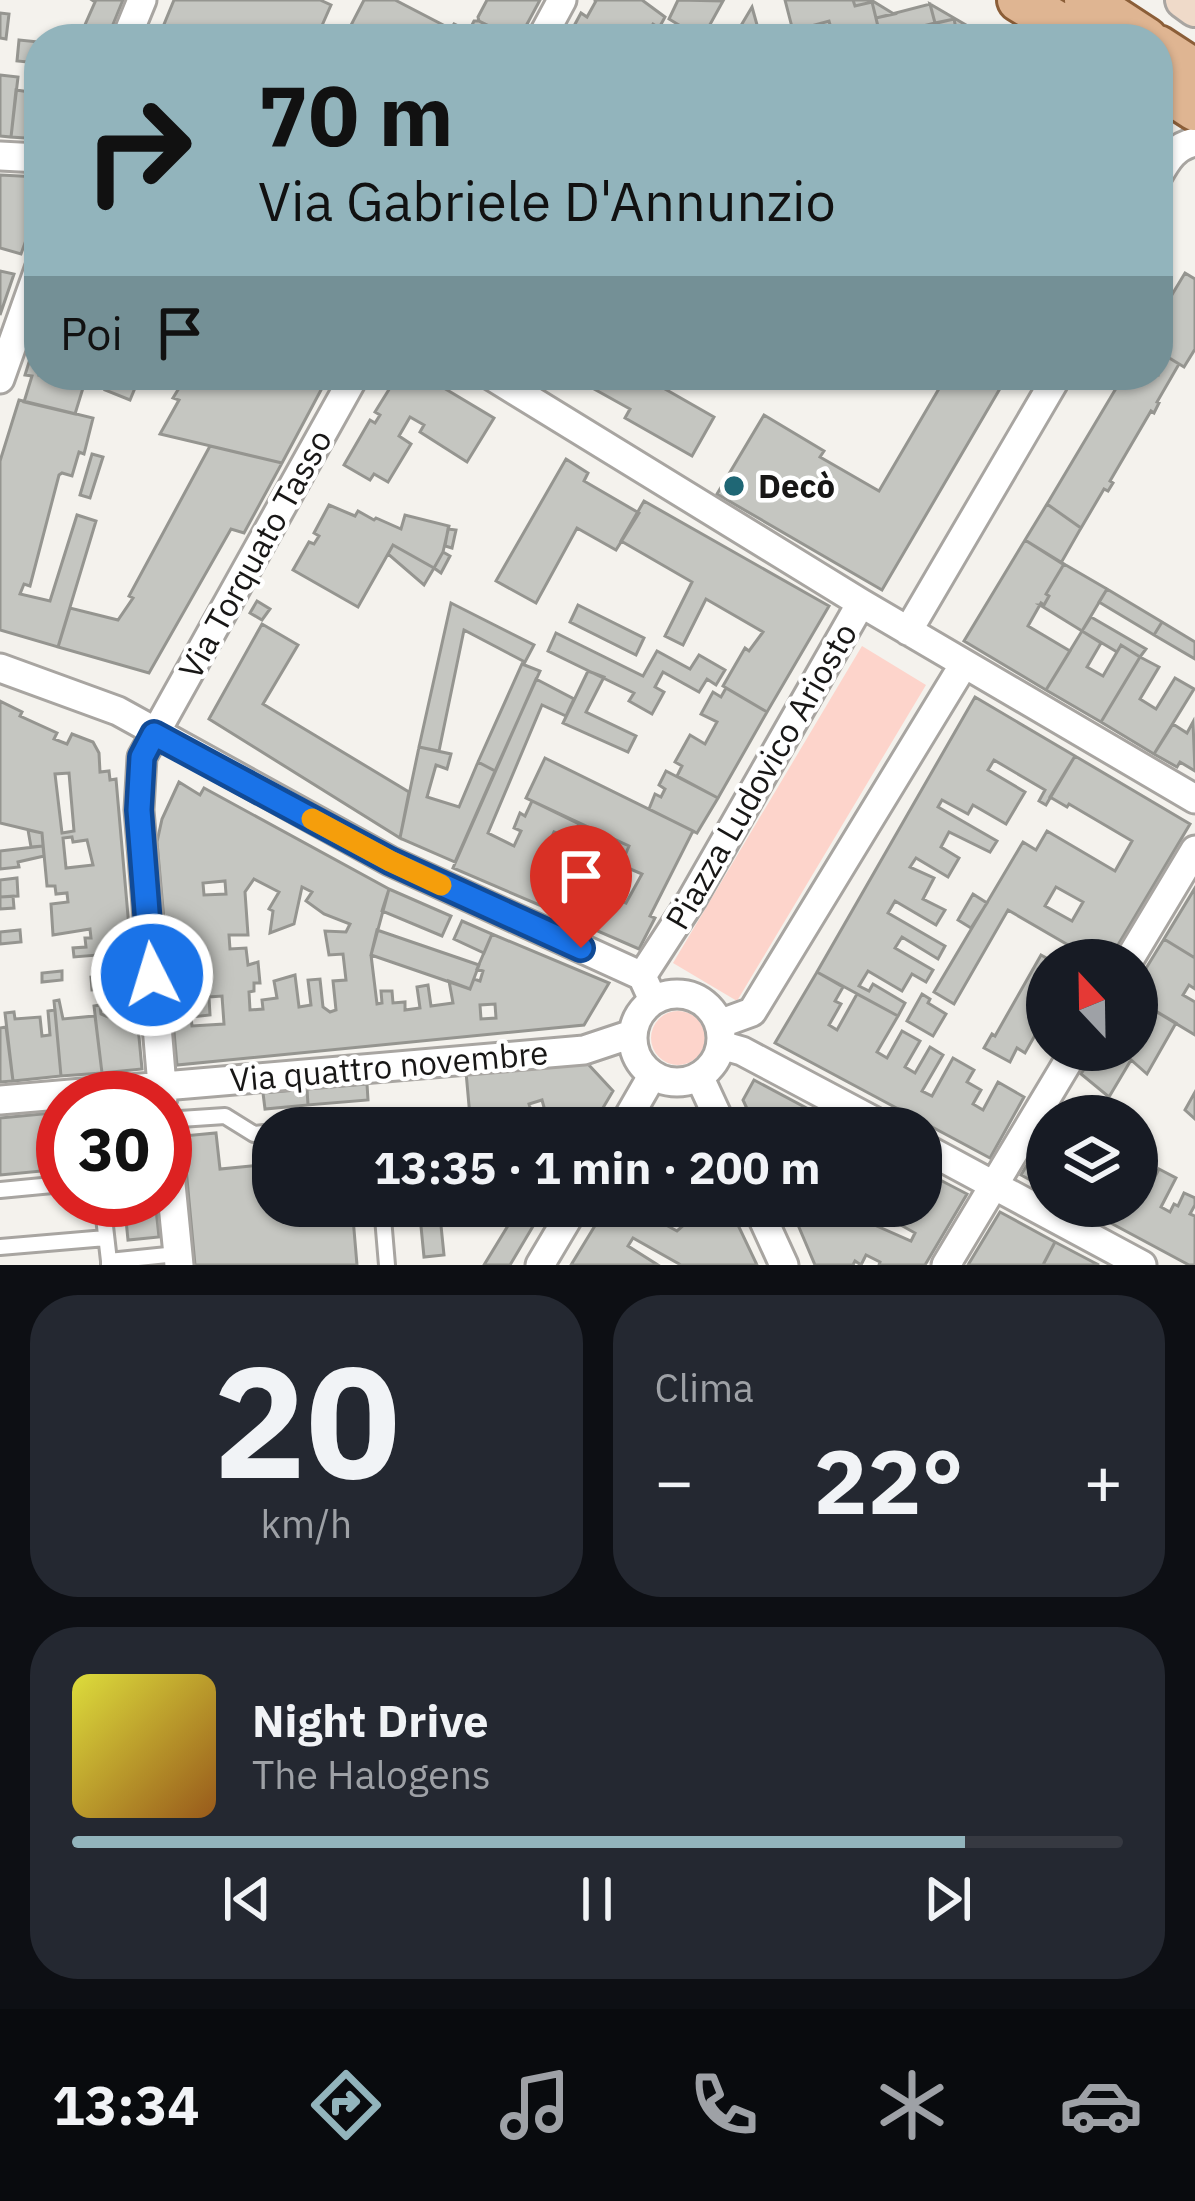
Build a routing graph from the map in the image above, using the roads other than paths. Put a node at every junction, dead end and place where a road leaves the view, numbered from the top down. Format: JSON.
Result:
{"nodes":[{"id":1,"x":1019,"y":0,"type":"edge"},
{"id":2,"x":1085,"y":0,"type":"edge"},
{"id":3,"x":1184,"y":0,"type":"edge"},
{"id":4,"x":1195,"y":8,"type":"edge"},
{"id":5,"x":1059,"y":24,"type":"edge"},
{"id":6,"x":1123,"y":24,"type":"edge"},
{"id":7,"x":24,"y":311,"type":"edge"},
{"id":8,"x":0,"y":379,"type":"edge"},
{"id":9,"x":347,"y":390,"type":"edge"},
{"id":10,"x":514,"y":390,"type":"edge"},
{"id":11,"x":1049,"y":390,"type":"edge"},
{"id":12,"x":861,"y":603,"type":"junction"},
{"id":13,"x":908,"y":631,"type":"junction"},
{"id":14,"x":964,"y":664,"type":"junction"},
{"id":15,"x":0,"y":668,"type":"edge"},
{"id":16,"x":154,"y":734,"type":"junction"},
{"id":17,"x":1195,"y":799,"type":"edge"},
{"id":18,"x":1195,"y":850,"type":"edge"},
{"id":19,"x":1142,"y":939,"type":"edge"},
{"id":20,"x":648,"y":988,"type":"junction"},
{"id":21,"x":632,"y":1034,"type":"junction"},
{"id":22,"x":720,"y":1035,"type":"junction"},
{"id":23,"x":160,"y":1071,"type":"edge"},
{"id":24,"x":1062,"y":1071,"type":"edge"},
{"id":25,"x":652,"y":1076,"type":"junction"},
{"id":26,"x":700,"y":1076,"type":"junction"},
{"id":27,"x":192,"y":1088,"type":"edge"},
{"id":28,"x":36,"y":1098,"type":"edge"},
{"id":29,"x":0,"y":1100,"type":"edge"},
{"id":30,"x":634,"y":1107,"type":"edge"},
{"id":31,"x":714,"y":1107,"type":"edge"},
{"id":32,"x":847,"y":1107,"type":"edge"},
{"id":33,"x":192,"y":1119,"type":"edge"},
{"id":34,"x":252,"y":1133,"type":"edge"},
{"id":35,"x":942,"y":1157,"type":"edge"},
{"id":36,"x":994,"y":1185,"type":"junction"},
{"id":37,"x":36,"y":1187,"type":"edge"},
{"id":38,"x":0,"y":1190,"type":"edge"},
{"id":39,"x":105,"y":1227,"type":"edge"},
{"id":40,"x":175,"y":1227,"type":"edge"},
{"id":41,"x":384,"y":1227,"type":"edge"},
{"id":42,"x":563,"y":1227,"type":"edge"},
{"id":43,"x":767,"y":1227,"type":"edge"},
{"id":44,"x":106,"y":1238,"type":"junction"},
{"id":45,"x":0,"y":1247,"type":"edge"},
{"id":46,"x":178,"y":1260,"type":"edge"},
{"id":47,"x":109,"y":1263,"type":"edge"},
{"id":48,"x":387,"y":1265,"type":"edge"},
{"id":49,"x":541,"y":1265,"type":"edge"},
{"id":50,"x":784,"y":1265,"type":"edge"},
{"id":51,"x":946,"y":1265,"type":"edge"},
{"id":52,"x":1142,"y":1265,"type":"edge"}],
"edges":[{"from":1,"to":5,"type":"main road"},
{"from":2,"to":6,"type":"main road"},
{"from":3,"to":4,"type":"street"},
{"from":7,"to":8,"type":"street"},
{"from":9,"to":16,"type":"street","name":"Via Torquato Tasso"},
{"from":10,"to":12,"type":"street"},
{"from":11,"to":13,"type":"street"},
{"from":12,"to":13,"type":"street","name":"Piazza Ludovico Ariosto"},
{"from":12,"to":20,"type":"street","name":"Piazza Ludovico Ariosto"},
{"from":13,"to":14,"type":"street","name":"Piazza Ludovico Ariosto"},
{"from":14,"to":17,"type":"street","name":"Piazza Ludovico Ariosto"},
{"from":14,"to":22,"type":"street"},
{"from":15,"to":16,"type":"street"},
{"from":16,"to":20,"type":"street"},
{"from":16,"to":23,"type":"street","name":"Via Torquato Tasso"},
{"from":18,"to":19,"type":"street"},
{"from":20,"to":21,"type":"street","name":"Piazza Ludovico Ariosto"},
{"from":20,"to":22,"type":"street"},
{"from":21,"to":25,"type":"street"},
{"from":21,"to":27,"type":"street","name":"Via quattro novembre"},
{"from":22,"to":26,"type":"street"},
{"from":22,"to":32,"type":"street"},
{"from":24,"to":36,"type":"street"},
{"from":25,"to":26,"type":"street"},
{"from":25,"to":30,"type":"street"},
{"from":26,"to":31,"type":"street"},
{"from":28,"to":29,"type":"street","name":"Via quattro novembre"},
{"from":33,"to":34,"type":"lane"},
{"from":35,"to":36,"type":"street"},
{"from":36,"to":51,"type":"street"},
{"from":36,"to":52,"type":"street"},
{"from":37,"to":38,"type":"lane"},
{"from":39,"to":44,"type":"lane"},
{"from":40,"to":46,"type":"street"},
{"from":41,"to":48,"type":"lane"},
{"from":42,"to":49,"type":"street"},
{"from":43,"to":50,"type":"street"},
{"from":44,"to":45,"type":"lane"},
{"from":44,"to":47,"type":"lane"},
{"from":46,"to":47,"type":"lane"}]}
